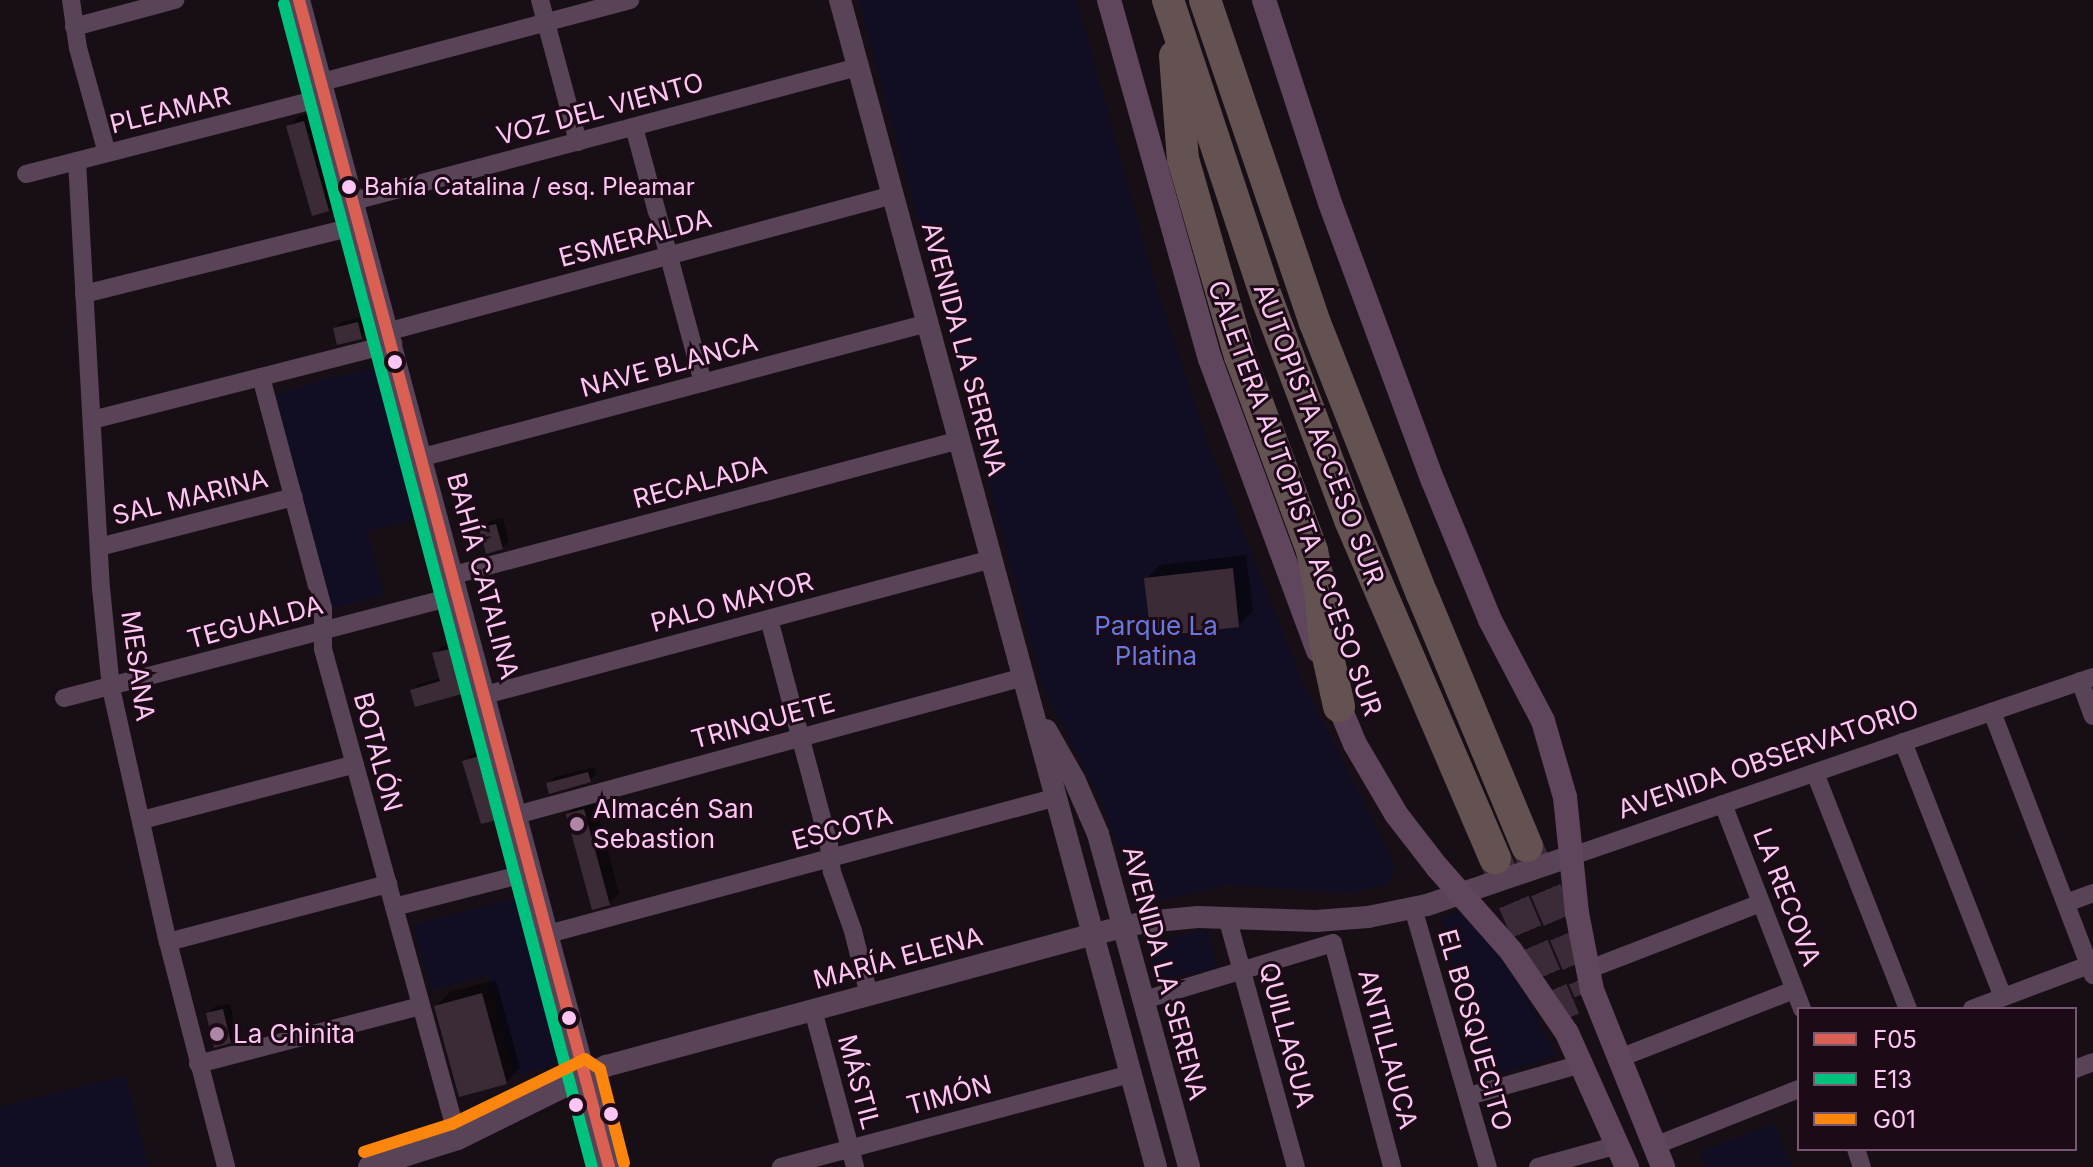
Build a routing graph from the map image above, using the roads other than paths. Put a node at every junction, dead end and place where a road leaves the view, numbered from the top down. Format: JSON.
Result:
{"nodes":[{"id":1,"x":71,"y":0,"type":"edge"},
{"id":2,"x":175,"y":0,"type":"edge"},
{"id":3,"x":299,"y":0,"type":"edge"},
{"id":4,"x":540,"y":0,"type":"edge"},
{"id":5,"x":630,"y":0,"type":"edge"},
{"id":6,"x":840,"y":0,"type":"edge"},
{"id":7,"x":1109,"y":0,"type":"edge"},
{"id":8,"x":1168,"y":0,"type":"edge"},
{"id":9,"x":1205,"y":0,"type":"edge"},
{"id":10,"x":1264,"y":0,"type":"edge"},
{"id":11,"x":546,"y":22,"type":"junction"},
{"id":12,"x":74,"y":27,"type":"junction"},
{"id":13,"x":858,"y":67,"type":"junction"},
{"id":14,"x":324,"y":89,"type":"junction"},
{"id":15,"x":634,"y":127,"type":"junction"},
{"id":16,"x":578,"y":142,"type":"junction"},
{"id":17,"x":107,"y":153,"type":"junction"},
{"id":18,"x":77,"y":161,"type":"junction"},
{"id":19,"x":26,"y":174,"type":"dead end"},
{"id":20,"x":893,"y":195,"type":"junction"},
{"id":21,"x":354,"y":201,"type":"junction"},
{"id":22,"x":361,"y":225,"type":"junction"},
{"id":23,"x":668,"y":256,"type":"junction"},
{"id":24,"x":84,"y":294,"type":"junction"},
{"id":25,"x":928,"y":323,"type":"junction"},
{"id":26,"x":391,"y":337,"type":"junction"},
{"id":27,"x":261,"y":377,"type":"junction"},
{"id":28,"x":703,"y":383,"type":"junction"},
{"id":29,"x":92,"y":420,"type":"junction"},
{"id":30,"x":960,"y":440,"type":"junction"},
{"id":31,"x":423,"y":457,"type":"junction"},
{"id":32,"x":294,"y":497,"type":"junction"},
{"id":33,"x":99,"y":547,"type":"junction"},
{"id":34,"x":992,"y":559,"type":"junction"},
{"id":35,"x":456,"y":585,"type":"junction"},
{"id":36,"x":769,"y":619,"type":"junction"},
{"id":37,"x":323,"y":630,"type":"junction"},
{"id":38,"x":1024,"y":677,"type":"junction"},
{"id":39,"x":2086,"y":679,"type":"edge"},
{"id":40,"x":111,"y":688,"type":"junction"},
{"id":41,"x":485,"y":695,"type":"junction"},
{"id":42,"x":64,"y":698,"type":"dead end"},
{"id":43,"x":1339,"y":706,"type":"junction"},
{"id":44,"x":1992,"y":712,"type":"junction"},
{"id":45,"x":1034,"y":713,"type":"junction"},
{"id":46,"x":2093,"y":716,"type":"edge"},
{"id":47,"x":801,"y":738,"type":"junction"},
{"id":48,"x":1903,"y":742,"type":"junction"},
{"id":49,"x":355,"y":764,"type":"junction"},
{"id":50,"x":1815,"y":773,"type":"junction"},
{"id":51,"x":1057,"y":797,"type":"junction"},
{"id":52,"x":1723,"y":804,"type":"junction"},
{"id":53,"x":516,"y":815,"type":"junction"},
{"id":54,"x":142,"y":820,"type":"junction"},
{"id":55,"x":1527,"y":846,"type":"tunnel mouth"},
{"id":56,"x":1572,"y":856,"type":"junction"},
{"id":57,"x":831,"y":858,"type":"junction"},
{"id":58,"x":1495,"y":858,"type":"tunnel mouth"},
{"id":59,"x":531,"y":872,"type":"junction"},
{"id":60,"x":388,"y":884,"type":"junction"},
{"id":61,"x":2093,"y":893,"type":"edge"},
{"id":62,"x":1461,"y":894,"type":"junction"},
{"id":63,"x":1761,"y":903,"type":"junction"},
{"id":64,"x":2066,"y":903,"type":"junction"},
{"id":65,"x":394,"y":907,"type":"junction"},
{"id":66,"x":1413,"y":908,"type":"junction"},
{"id":67,"x":1227,"y":917,"type":"junction"},
{"id":68,"x":1125,"y":927,"type":"junction"},
{"id":69,"x":548,"y":934,"type":"junction"},
{"id":70,"x":1094,"y":934,"type":"junction"},
{"id":71,"x":168,"y":942,"type":"junction"},
{"id":72,"x":1243,"y":969,"type":"junction"},
{"id":73,"x":1587,"y":970,"type":"junction"},
{"id":74,"x":2091,"y":970,"type":"edge"},
{"id":75,"x":1794,"y":990,"type":"junction"},
{"id":76,"x":869,"y":995,"type":"junction"},
{"id":77,"x":2003,"y":997,"type":"junction"},
{"id":78,"x":1144,"y":1000,"type":"junction"},
{"id":79,"x":421,"y":1006,"type":"junction"},
{"id":80,"x":1801,"y":1007,"type":"edge"},
{"id":81,"x":1907,"y":1007,"type":"edge"},
{"id":82,"x":1977,"y":1007,"type":"edge"},
{"id":83,"x":813,"y":1010,"type":"junction"},
{"id":84,"x":1617,"y":1059,"type":"junction"},
{"id":85,"x":198,"y":1064,"type":"junction"},
{"id":86,"x":1581,"y":1064,"type":"junction"},
{"id":87,"x":1131,"y":1074,"type":"junction"},
{"id":88,"x":585,"y":1075,"type":"junction"},
{"id":89,"x":1797,"y":1090,"type":"edge"},
{"id":90,"x":1469,"y":1096,"type":"junction"},
{"id":91,"x":458,"y":1139,"type":"junction"},
{"id":92,"x":850,"y":1148,"type":"junction"},
{"id":93,"x":1623,"y":1156,"type":"edge"},
{"id":94,"x":1659,"y":1156,"type":"edge"},
{"id":95,"x":382,"y":1165,"type":"edge"},
{"id":96,"x":226,"y":1167,"type":"edge"},
{"id":97,"x":609,"y":1167,"type":"edge"},
{"id":98,"x":781,"y":1167,"type":"edge"},
{"id":99,"x":855,"y":1167,"type":"edge"},
{"id":100,"x":1156,"y":1167,"type":"edge"},
{"id":101,"x":1189,"y":1167,"type":"edge"},
{"id":102,"x":1296,"y":1167,"type":"edge"},
{"id":103,"x":1392,"y":1167,"type":"edge"},
{"id":104,"x":1488,"y":1167,"type":"edge"},
{"id":105,"x":1538,"y":1167,"type":"edge"}],
"edges":[{"from":1,"to":12,"type":"street"},
{"from":2,"to":12,"type":"street"},
{"from":3,"to":14,"type":"street","name":"BAHÍA CATALINA"},
{"from":4,"to":11,"type":"street"},
{"from":5,"to":11,"type":"street","name":"PLEAMAR"},
{"from":6,"to":13,"type":"street","name":"AVENIDA LA SERENA"},
{"from":7,"to":43,"type":"main road","name":"CALETERA AUTOPISTA ACCESO SUR"},
{"from":8,"to":43,"type":"highway"},
{"from":8,"to":58,"type":"highway","name":"AUTOPISTA ACCESO SUR"},
{"from":9,"to":55,"type":"highway","name":"AUTOPISTA ACCESO SUR"},
{"from":10,"to":56,"type":"main road"},
{"from":11,"to":14,"type":"street","name":"PLEAMAR"},
{"from":11,"to":16,"type":"street"},
{"from":12,"to":17,"type":"street"},
{"from":13,"to":15,"type":"street","name":"VOZ DEL VIENTO"},
{"from":13,"to":20,"type":"street","name":"AVENIDA LA SERENA"},
{"from":14,"to":17,"type":"street","name":"PLEAMAR"},
{"from":14,"to":21,"type":"street","name":"BAHÍA CATALINA"},
{"from":15,"to":16,"type":"street","name":"VOZ DEL VIENTO"},
{"from":15,"to":23,"type":"street"},
{"from":16,"to":21,"type":"street","name":"VOZ DEL VIENTO"},
{"from":17,"to":18,"type":"street","name":"PLEAMAR"},
{"from":18,"to":19,"type":"street","name":"PLEAMAR"},
{"from":18,"to":24,"type":"street","name":"MESANA"},
{"from":20,"to":23,"type":"street","name":"ESMERALDA"},
{"from":20,"to":25,"type":"street","name":"AVENIDA LA SERENA"},
{"from":21,"to":22,"type":"street","name":"BAHÍA CATALINA"},
{"from":22,"to":24,"type":"street"},
{"from":22,"to":26,"type":"street","name":"BAHÍA CATALINA"},
{"from":23,"to":26,"type":"street","name":"ESMERALDA"},
{"from":23,"to":28,"type":"street"},
{"from":24,"to":29,"type":"street","name":"MESANA"},
{"from":25,"to":28,"type":"street","name":"NAVE BLANCA"},
{"from":25,"to":30,"type":"street","name":"AVENIDA LA SERENA"},
{"from":26,"to":27,"type":"street","name":"ESMERALDA"},
{"from":26,"to":31,"type":"street","name":"BAHÍA CATALINA"},
{"from":27,"to":29,"type":"street","name":"ESMERALDA"},
{"from":27,"to":32,"type":"street","name":"BOTALÓN"},
{"from":28,"to":31,"type":"street","name":"NAVE BLANCA"},
{"from":29,"to":33,"type":"street","name":"MESANA"},
{"from":30,"to":34,"type":"street","name":"AVENIDA LA SERENA"},
{"from":30,"to":35,"type":"street","name":"RECALADA"},
{"from":31,"to":35,"type":"street","name":"BAHÍA CATALINA"},
{"from":32,"to":33,"type":"street","name":"SAL MARINA"},
{"from":32,"to":37,"type":"street","name":"BOTALÓN"},
{"from":33,"to":40,"type":"street","name":"MESANA"},
{"from":34,"to":36,"type":"street","name":"PALO MAYOR"},
{"from":34,"to":38,"type":"street","name":"AVENIDA LA SERENA"},
{"from":35,"to":37,"type":"street","name":"TEGUALDA"},
{"from":35,"to":41,"type":"street","name":"BAHÍA CATALINA"},
{"from":36,"to":41,"type":"street","name":"PALO MAYOR"},
{"from":36,"to":47,"type":"street","name":"MÁSTIL"},
{"from":37,"to":40,"type":"street","name":"TEGUALDA"},
{"from":37,"to":49,"type":"street","name":"BOTALÓN"},
{"from":38,"to":45,"type":"street","name":"AVENIDA LA SERENA"},
{"from":38,"to":47,"type":"street","name":"TRINQUETE"},
{"from":39,"to":44,"type":"street","name":"AVENIDA OBSERVATORIO"},
{"from":39,"to":46,"type":"street"},
{"from":40,"to":42,"type":"street","name":"TEGUALDA"},
{"from":40,"to":54,"type":"street","name":"MESANA"},
{"from":41,"to":53,"type":"street","name":"BAHÍA CATALINA"},
{"from":43,"to":62,"type":"main road","name":"CALETERA AUTOPISTA ACCESO SUR"},
{"from":44,"to":48,"type":"street","name":"AVENIDA OBSERVATORIO"},
{"from":44,"to":64,"type":"street"},
{"from":45,"to":51,"type":"street","name":"AVENIDA LA SERENA"},
{"from":45,"to":68,"type":"street","name":"AVENIDA LA SERENA"},
{"from":47,"to":53,"type":"street","name":"TRINQUETE"},
{"from":47,"to":57,"type":"street","name":"MÁSTIL"},
{"from":48,"to":50,"type":"street","name":"AVENIDA OBSERVATORIO"},
{"from":48,"to":77,"type":"street"},
{"from":49,"to":54,"type":"street"},
{"from":49,"to":60,"type":"street","name":"BOTALÓN"},
{"from":50,"to":52,"type":"street","name":"AVENIDA OBSERVATORIO"},
{"from":50,"to":81,"type":"street"},
{"from":51,"to":57,"type":"street","name":"ESCOTA"},
{"from":51,"to":70,"type":"street","name":"AVENIDA LA SERENA"},
{"from":52,"to":56,"type":"street","name":"AVENIDA OBSERVATORIO"},
{"from":52,"to":63,"type":"street","name":"LA RECOVA"},
{"from":53,"to":59,"type":"street","name":"BAHÍA CATALINA"},
{"from":54,"to":71,"type":"street","name":"MESANA"},
{"from":56,"to":62,"type":"street","name":"AVENIDA OBSERVATORIO"},
{"from":56,"to":73,"type":"main road"},
{"from":57,"to":69,"type":"street","name":"ESCOTA"},
{"from":57,"to":76,"type":"street","name":"MÁSTIL"},
{"from":59,"to":65,"type":"street"},
{"from":59,"to":69,"type":"street","name":"BAHÍA CATALINA"},
{"from":60,"to":65,"type":"street","name":"BOTALÓN"},
{"from":60,"to":71,"type":"street"},
{"from":61,"to":64,"type":"street"},
{"from":62,"to":66,"type":"street","name":"MARÍA ELENA"},
{"from":62,"to":86,"type":"main road"},
{"from":63,"to":73,"type":"street"},
{"from":63,"to":75,"type":"street","name":"LA RECOVA"},
{"from":64,"to":74,"type":"street"},
{"from":65,"to":79,"type":"street","name":"BOTALÓN"},
{"from":66,"to":67,"type":"street","name":"MARÍA ELENA"},
{"from":66,"to":90,"type":"street","name":"EL BOSQUECITO"},
{"from":67,"to":68,"type":"street","name":"MARÍA ELENA"},
{"from":67,"to":72,"type":"street","name":"QUILLAGUA"},
{"from":68,"to":70,"type":"street","name":"MARÍA ELENA"},
{"from":68,"to":78,"type":"street","name":"AVENIDA LA SERENA"},
{"from":69,"to":88,"type":"street","name":"BAHÍA CATALINA"},
{"from":70,"to":76,"type":"street","name":"MARÍA ELENA"},
{"from":70,"to":87,"type":"street","name":"AVENIDA LA SERENA"},
{"from":71,"to":85,"type":"street","name":"MESANA"},
{"from":72,"to":78,"type":"street"},
{"from":72,"to":102,"type":"street","name":"QUILLAGUA"},
{"from":72,"to":103,"type":"street","name":"ANTILLAUCA"},
{"from":73,"to":84,"type":"main road"},
{"from":74,"to":77,"type":"street"},
{"from":75,"to":80,"type":"street","name":"LA RECOVA"},
{"from":75,"to":84,"type":"street"},
{"from":76,"to":83,"type":"street","name":"MARÍA ELENA"},
{"from":77,"to":82,"type":"street"},
{"from":78,"to":101,"type":"street","name":"AVENIDA LA SERENA"},
{"from":79,"to":85,"type":"street"},
{"from":79,"to":91,"type":"street","name":"BOTALÓN"},
{"from":83,"to":88,"type":"street","name":"MARÍA ELENA"},
{"from":83,"to":92,"type":"street","name":"MÁSTIL"},
{"from":84,"to":94,"type":"main road"},
{"from":85,"to":96,"type":"street","name":"MESANA"},
{"from":86,"to":90,"type":"street"},
{"from":86,"to":93,"type":"main road"},
{"from":87,"to":92,"type":"street","name":"TIMÓN"},
{"from":87,"to":100,"type":"street","name":"AVENIDA LA SERENA"},
{"from":88,"to":91,"type":"street","name":"MARÍA ELENA"},
{"from":88,"to":97,"type":"street","name":"BAHÍA CATALINA"},
{"from":89,"to":94,"type":"street"},
{"from":90,"to":104,"type":"street","name":"EL BOSQUECITO"},
{"from":91,"to":95,"type":"street","name":"MARÍA ELENA"},
{"from":92,"to":98,"type":"street","name":"TIMÓN"},
{"from":92,"to":99,"type":"street","name":"MÁSTIL"},
{"from":93,"to":105,"type":"street"}]}
